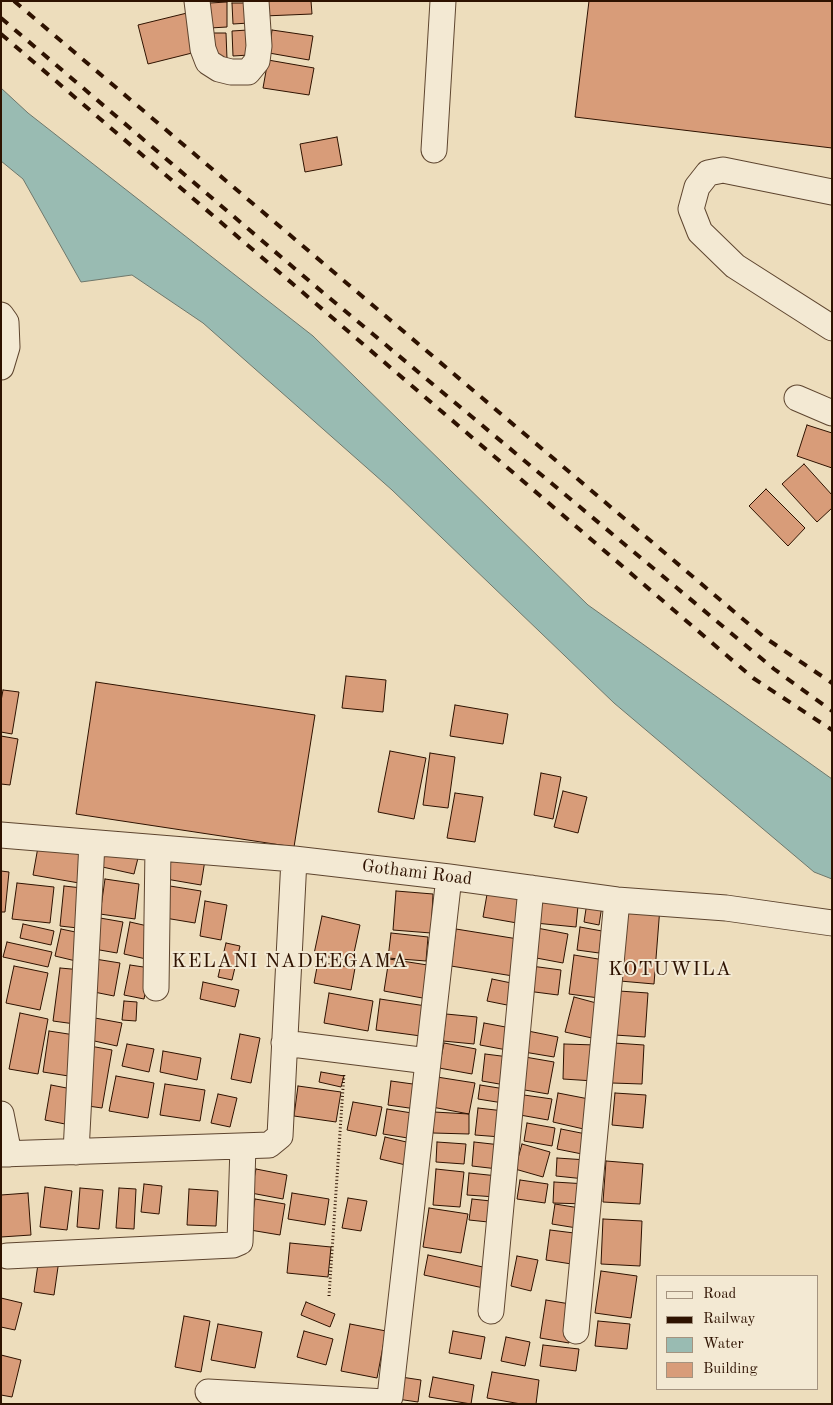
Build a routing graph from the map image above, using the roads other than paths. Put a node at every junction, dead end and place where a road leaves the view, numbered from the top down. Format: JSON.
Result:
{"nodes":[{"id":1,"x":197,"y":1,"type":"edge"},
{"id":2,"x":256,"y":1,"type":"edge"},
{"id":3,"x":443,"y":1,"type":"edge"},
{"id":4,"x":434,"y":150,"type":"dead end"},
{"id":5,"x":832,"y":192,"type":"edge"},
{"id":6,"x":1,"y":314,"type":"edge"},
{"id":7,"x":832,"y":328,"type":"edge"},
{"id":8,"x":1,"y":367,"type":"edge"},
{"id":9,"x":797,"y":398,"type":"dead end"},
{"id":10,"x":832,"y":413,"type":"edge"},
{"id":11,"x":1,"y":835,"type":"edge"},
{"id":12,"x":92,"y":843,"type":"junction"},
{"id":13,"x":158,"y":848,"type":"junction"},
{"id":14,"x":294,"y":859,"type":"junction"},
{"id":15,"x":450,"y":877,"type":"junction"},
{"id":16,"x":531,"y":888,"type":"junction"},
{"id":17,"x":617,"y":900,"type":"junction"},
{"id":18,"x":832,"y":923,"type":"edge"},
{"id":19,"x":156,"y":988,"type":"dead end"},
{"id":20,"x":284,"y":1043,"type":"junction"},
{"id":21,"x":428,"y":1061,"type":"junction"},
{"id":22,"x":1,"y":1114,"type":"edge"},
{"id":23,"x":243,"y":1146,"type":"junction"},
{"id":24,"x":76,"y":1152,"type":"junction"},
{"id":25,"x":5,"y":1154,"type":"edge"},
{"id":26,"x":7,"y":1256,"type":"dead end"},
{"id":27,"x":490,"y":1311,"type":"dead end"},
{"id":28,"x":576,"y":1331,"type":"dead end"},
{"id":29,"x":208,"y":1392,"type":"dead end"},
{"id":30,"x":261,"y":1399,"type":"edge"}],
"edges":[{"from":1,"to":2,"type":"street"},
{"from":3,"to":4,"type":"street"},
{"from":5,"to":7,"type":"street"},
{"from":6,"to":8,"type":"street"},
{"from":9,"to":10,"type":"street"},
{"from":11,"to":12,"type":"street","name":"Gothami Road"},
{"from":12,"to":13,"type":"street","name":"Gothami Road"},
{"from":12,"to":24,"type":"street"},
{"from":13,"to":14,"type":"street","name":"Gothami Road"},
{"from":13,"to":19,"type":"street"},
{"from":14,"to":15,"type":"street","name":"Gothami Road"},
{"from":14,"to":20,"type":"street"},
{"from":15,"to":16,"type":"street","name":"Gothami Road"},
{"from":15,"to":21,"type":"street"},
{"from":16,"to":17,"type":"street","name":"Gothami Road"},
{"from":16,"to":27,"type":"street"},
{"from":17,"to":18,"type":"street","name":"Gothami Road"},
{"from":17,"to":28,"type":"street"},
{"from":20,"to":21,"type":"street"},
{"from":20,"to":23,"type":"street"},
{"from":21,"to":30,"type":"street"},
{"from":22,"to":25,"type":"street"},
{"from":23,"to":24,"type":"street"},
{"from":23,"to":26,"type":"street"},
{"from":24,"to":25,"type":"street"},
{"from":29,"to":30,"type":"street"}]}
